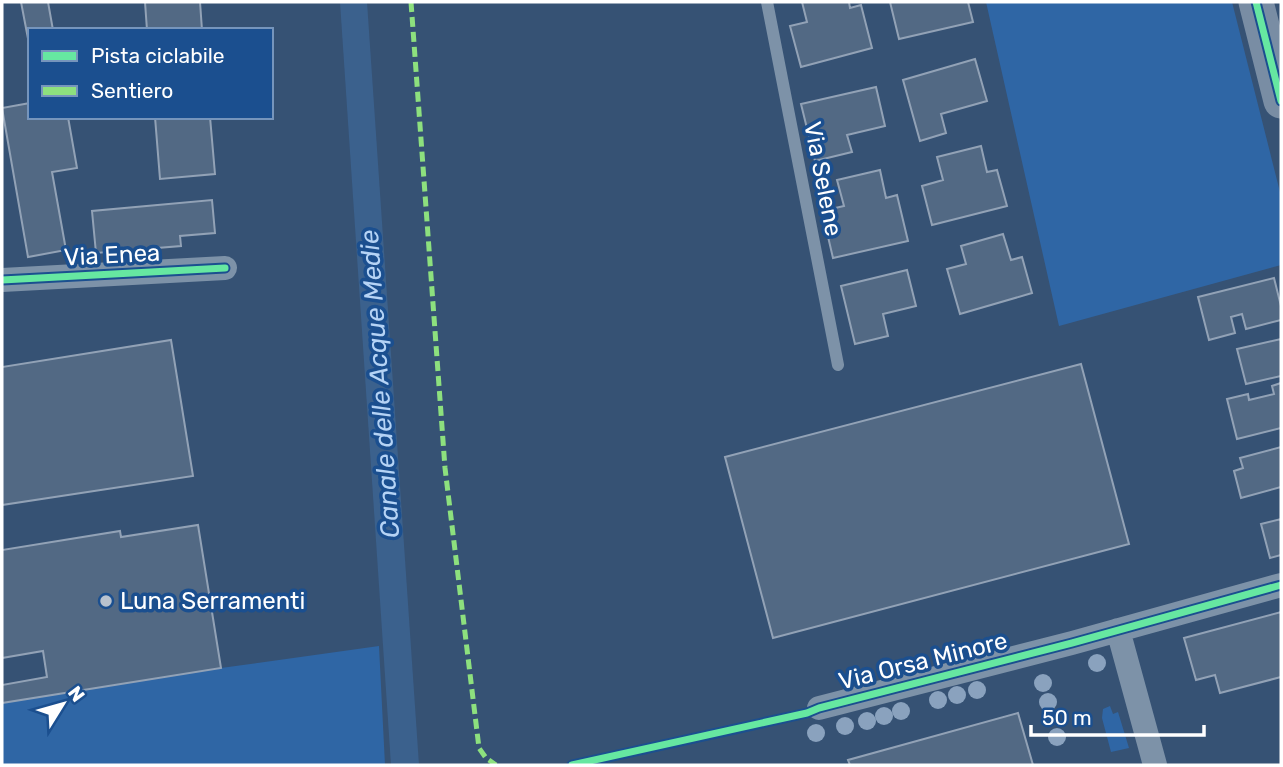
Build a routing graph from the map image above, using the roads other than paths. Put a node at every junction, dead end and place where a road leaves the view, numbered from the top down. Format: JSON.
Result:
{"nodes":[{"id":1,"x":767,"y":2,"type":"edge"},
{"id":2,"x":1260,"y":3,"type":"edge"},
{"id":3,"x":1281,"y":101,"type":"edge"},
{"id":4,"x":225,"y":268,"type":"dead end"},
{"id":5,"x":2,"y":280,"type":"edge"},
{"id":6,"x":838,"y":365,"type":"dead end"},
{"id":7,"x":1281,"y":585,"type":"edge"},
{"id":8,"x":1118,"y":630,"type":"junction"},
{"id":9,"x":819,"y":708,"type":"dead end"},
{"id":10,"x":1155,"y":765,"type":"edge"}],
"edges":[{"from":1,"to":6,"type":"lane","name":"Via Selene"},
{"from":2,"to":3,"type":"street"},
{"from":4,"to":5,"type":"street","name":"Via Enea"},
{"from":7,"to":8,"type":"street","name":"Via Orsa Minore"},
{"from":8,"to":9,"type":"street","name":"Via Orsa Minore"},
{"from":8,"to":10,"type":"street"}]}
